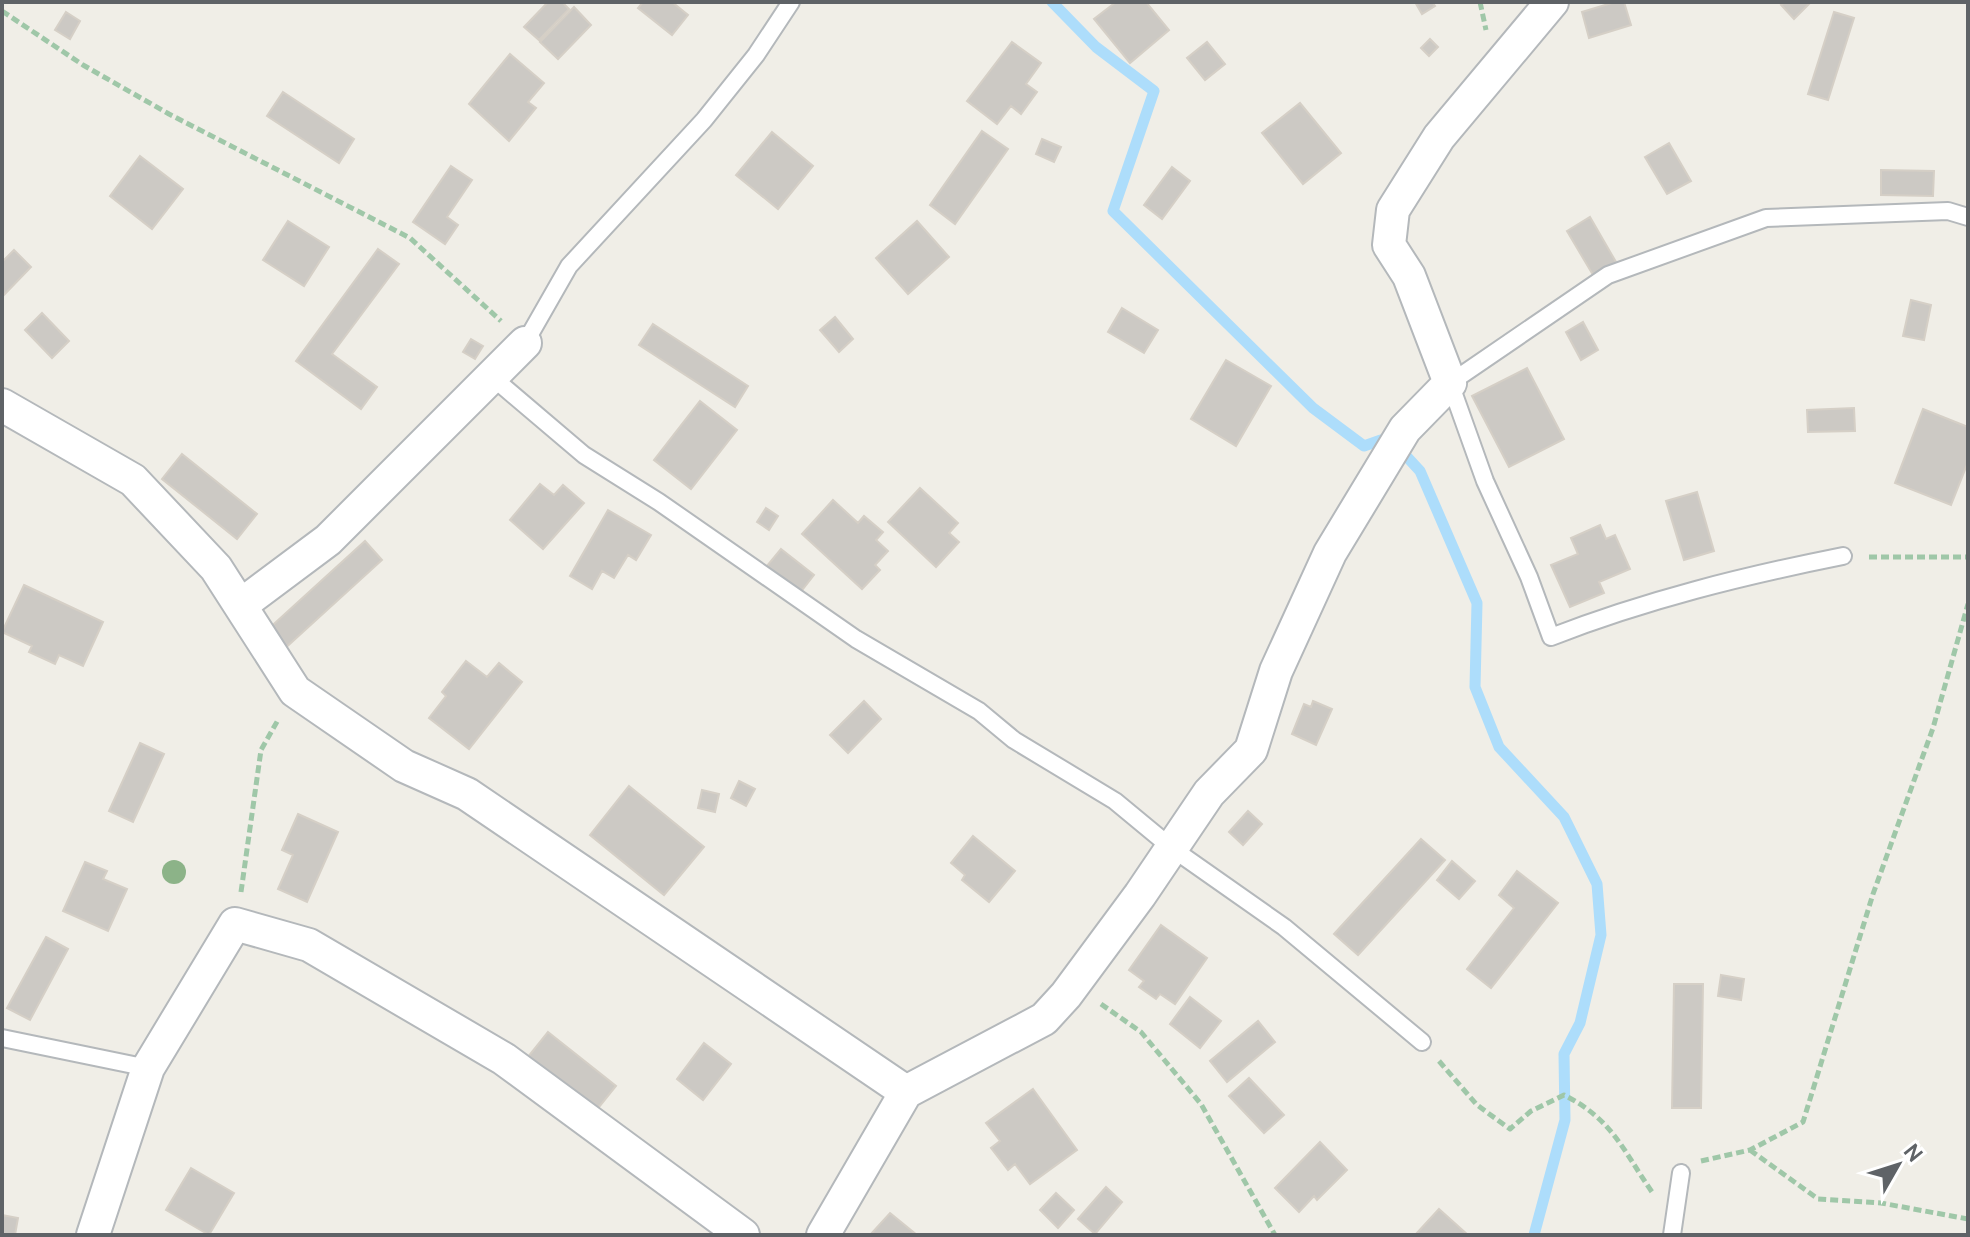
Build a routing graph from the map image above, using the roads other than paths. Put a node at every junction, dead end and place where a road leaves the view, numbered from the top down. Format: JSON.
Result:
{"nodes":[{"id":1,"x":791,"y":2,"type":"edge"},
{"id":2,"x":1552,"y":2,"type":"edge"},
{"id":3,"x":1968,"y":217,"type":"edge"},
{"id":4,"x":525,"y":343,"type":"joint"},
{"id":5,"x":491,"y":376,"type":"junction"},
{"id":6,"x":1450,"y":383,"type":"junction"},
{"id":7,"x":2,"y":405,"type":"edge"},
{"id":8,"x":1843,"y":556,"type":"road end"},
{"id":9,"x":241,"y":605,"type":"junction"},
{"id":10,"x":1173,"y":849,"type":"junction"},
{"id":11,"x":2,"y":1038,"type":"edge"},
{"id":12,"x":1422,"y":1042,"type":"road end"},
{"id":13,"x":148,"y":1068,"type":"junction"},
{"id":14,"x":906,"y":1092,"type":"junction"},
{"id":15,"x":1681,"y":1173,"type":"road end"},
{"id":16,"x":1673,"y":1229,"type":"edge"},
{"id":17,"x":93,"y":1235,"type":"edge"},
{"id":18,"x":743,"y":1235,"type":"edge"},
{"id":19,"x":823,"y":1235,"type":"edge"}],
"edges":[{"from":1,"to":4,"type":"lane"},
{"from":2,"to":6,"type":"street"},
{"from":3,"to":6,"type":"lane"},
{"from":4,"to":5,"type":"street"},
{"from":5,"to":9,"type":"street"},
{"from":5,"to":10,"type":"lane"},
{"from":6,"to":8,"type":"lane"},
{"from":6,"to":10,"type":"street"},
{"from":7,"to":9,"type":"street"},
{"from":9,"to":14,"type":"street"},
{"from":10,"to":12,"type":"lane"},
{"from":10,"to":14,"type":"street"},
{"from":11,"to":13,"type":"lane"},
{"from":13,"to":17,"type":"street"},
{"from":13,"to":18,"type":"street"},
{"from":14,"to":19,"type":"street"},
{"from":15,"to":16,"type":"lane"}]}
